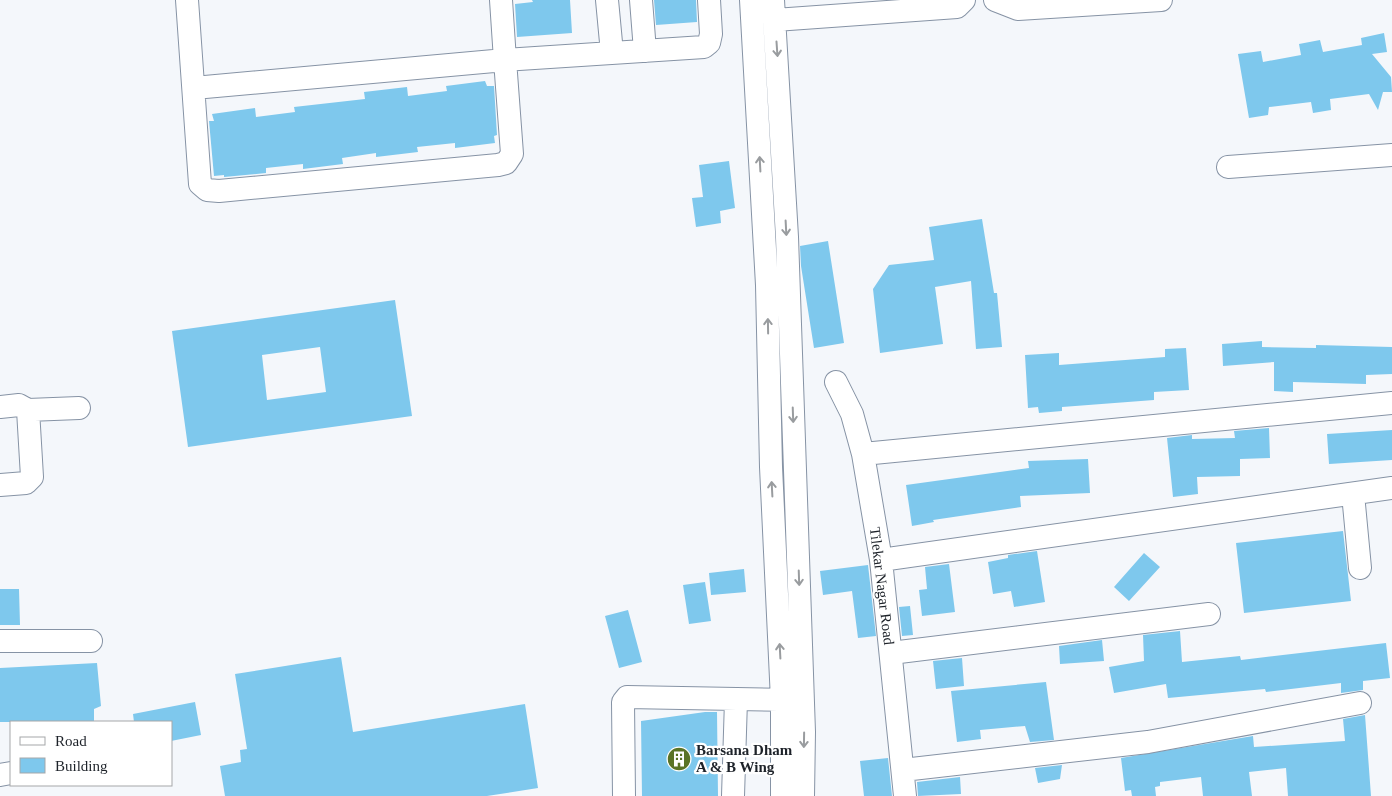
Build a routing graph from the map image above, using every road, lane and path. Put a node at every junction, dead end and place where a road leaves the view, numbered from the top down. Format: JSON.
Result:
{"nodes":[{"id":1,"x":187,"y":0,"type":"edge"},
{"id":2,"x":501,"y":0,"type":"edge"},
{"id":3,"x":607,"y":0,"type":"edge"},
{"id":4,"x":642,"y":0,"type":"edge"},
{"id":5,"x":709,"y":0,"type":"edge"},
{"id":6,"x":751,"y":0,"type":"edge"},
{"id":7,"x":964,"y":0,"type":"edge"},
{"id":8,"x":995,"y":0,"type":"edge"},
{"id":9,"x":1161,"y":0,"type":"edge"},
{"id":10,"x":774,"y":10,"type":"edge"},
{"id":11,"x":645,"y":51,"type":"junction"},
{"id":12,"x":612,"y":53,"type":"junction"},
{"id":13,"x":505,"y":60,"type":"junction"},
{"id":14,"x":194,"y":88,"type":"junction"},
{"id":15,"x":1392,"y":155,"type":"edge"},
{"id":16,"x":1228,"y":167,"type":"dead end"},
{"id":17,"x":836,"y":382,"type":"dead end"},
{"id":18,"x":1392,"y":403,"type":"edge"},
{"id":19,"x":0,"y":407,"type":"edge"},
{"id":20,"x":79,"y":408,"type":"dead end"},
{"id":21,"x":28,"y":410,"type":"junction"},
{"id":22,"x":863,"y":454,"type":"junction"},
{"id":23,"x":0,"y":485,"type":"edge"},
{"id":24,"x":1392,"y":488,"type":"edge"},
{"id":25,"x":1353,"y":494,"type":"junction"},
{"id":26,"x":881,"y":560,"type":"junction"},
{"id":27,"x":1360,"y":568,"type":"dead end"},
{"id":28,"x":1209,"y":614,"type":"dead end"},
{"id":29,"x":0,"y":641,"type":"edge"},
{"id":30,"x":91,"y":641,"type":"dead end"},
{"id":31,"x":891,"y":653,"type":"junction"},
{"id":32,"x":736,"y":700,"type":"junction"},
{"id":33,"x":792,"y":700,"type":"junction"},
{"id":34,"x":1360,"y":704,"type":"dead end"},
{"id":35,"x":903,"y":770,"type":"junction"},
{"id":36,"x":624,"y":796,"type":"edge"},
{"id":37,"x":733,"y":796,"type":"edge"},
{"id":38,"x":782,"y":796,"type":"edge"},
{"id":39,"x":803,"y":796,"type":"edge"},
{"id":40,"x":905,"y":796,"type":"edge"}],
"edges":[{"from":1,"to":14,"type":"street"},
{"from":2,"to":13,"type":"street"},
{"from":3,"to":12,"type":"street"},
{"from":4,"to":11,"type":"street"},
{"from":5,"to":11,"type":"street"},
{"from":33,"to":6,"type":"street","one_way":true},
{"from":7,"to":10,"type":"street"},
{"from":8,"to":9,"type":"street"},
{"from":10,"to":33,"type":"street","one_way":true},
{"from":11,"to":12,"type":"street"},
{"from":12,"to":13,"type":"street"},
{"from":13,"to":14,"type":"street"},
{"from":13,"to":14,"type":"street"},
{"from":15,"to":16,"type":"street"},
{"from":17,"to":22,"type":"street","name":"Tilekar Nagar Road"},
{"from":18,"to":22,"type":"street"},
{"from":19,"to":21,"type":"street"},
{"from":20,"to":21,"type":"street"},
{"from":21,"to":23,"type":"street"},
{"from":22,"to":26,"type":"street","name":"Tilekar Nagar Road"},
{"from":24,"to":25,"type":"street"},
{"from":25,"to":26,"type":"street"},
{"from":25,"to":27,"type":"street"},
{"from":26,"to":31,"type":"street","name":"Tilekar Nagar Road"},
{"from":28,"to":31,"type":"street"},
{"from":29,"to":30,"type":"street"},
{"from":31,"to":35,"type":"street","name":"Tilekar Nagar Road"},
{"from":32,"to":33,"type":"street"},
{"from":32,"to":36,"type":"street"},
{"from":32,"to":37,"type":"street"},
{"from":33,"to":38,"type":"street"},
{"from":33,"to":39,"type":"street","one_way":true},
{"from":34,"to":35,"type":"street"},
{"from":35,"to":40,"type":"street","name":"Tilekar Nagar Road"}]}
